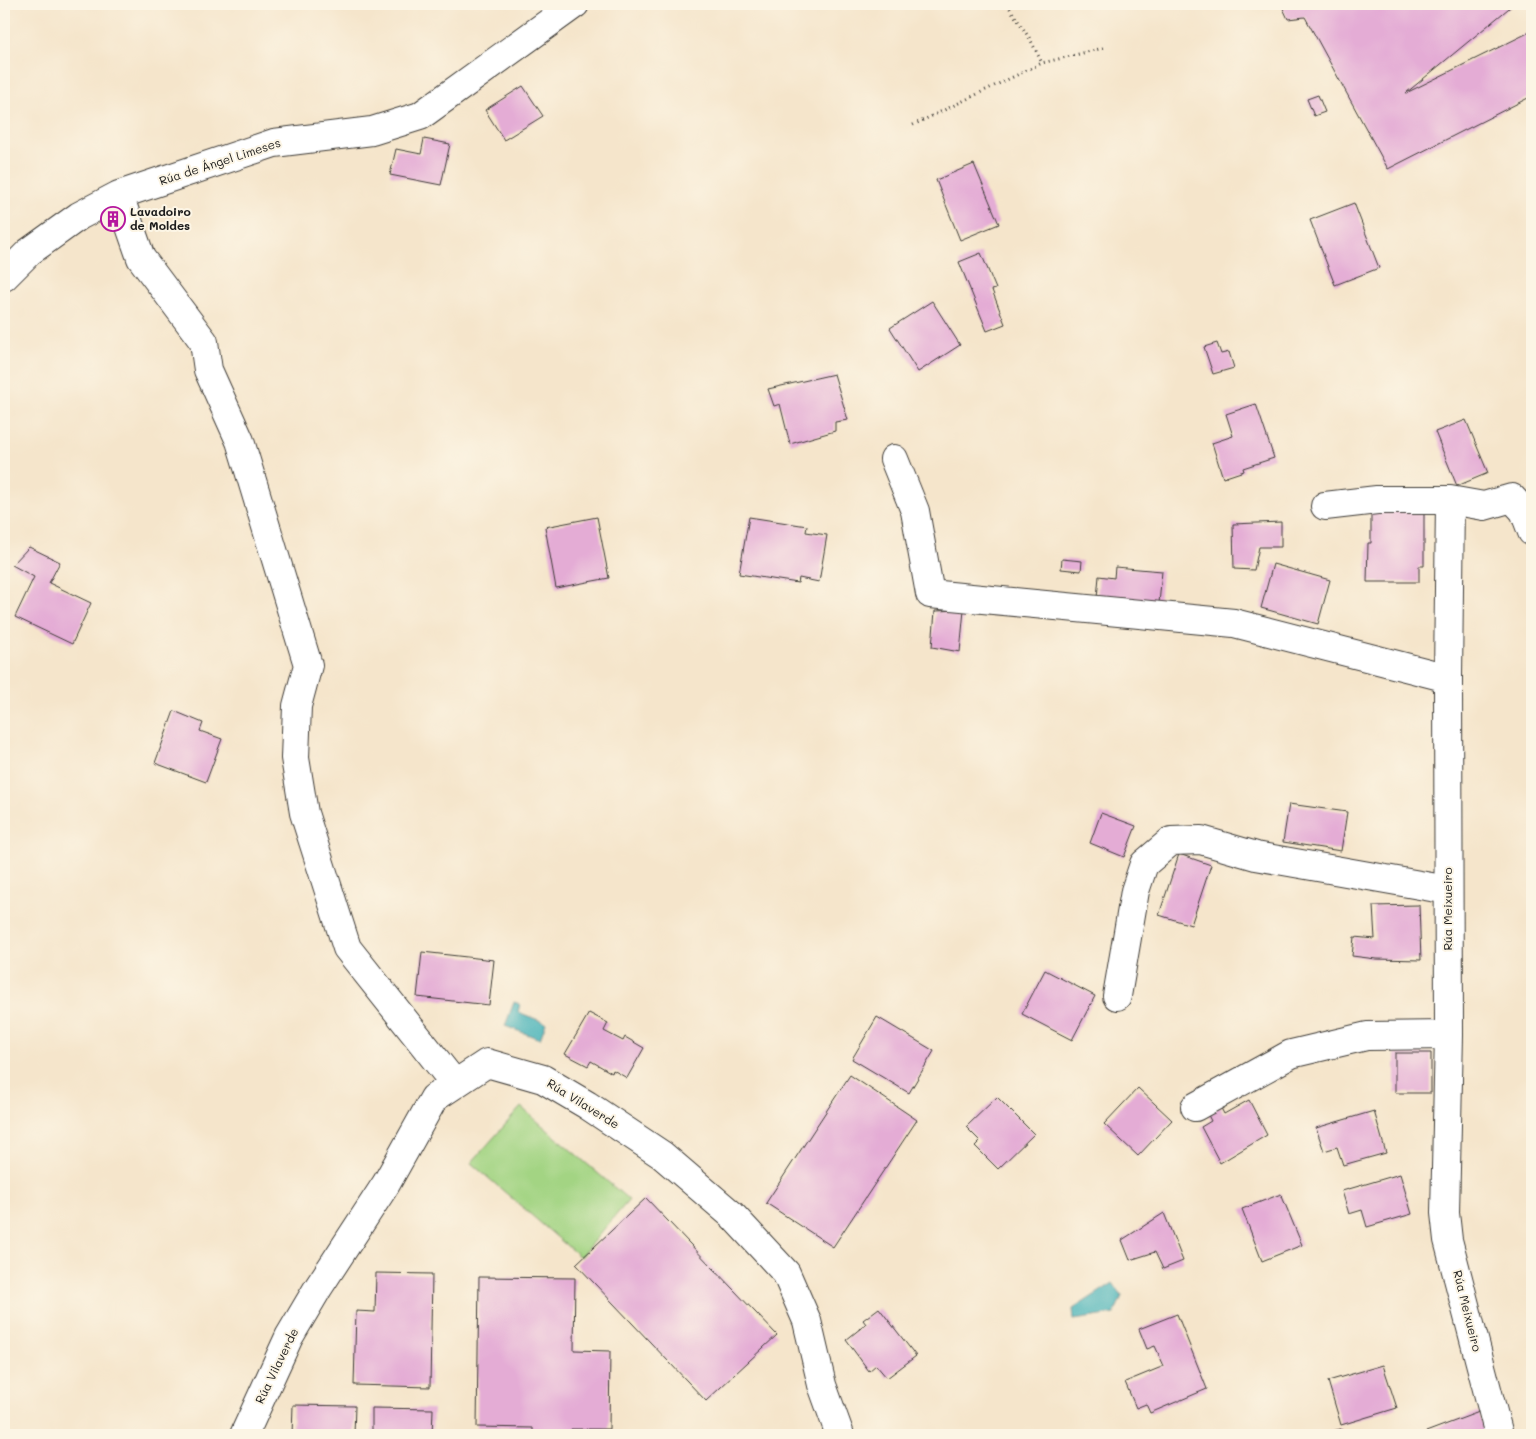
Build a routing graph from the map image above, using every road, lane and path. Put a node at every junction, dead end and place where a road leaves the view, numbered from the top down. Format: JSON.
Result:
{"nodes":[{"id":1,"x":576,"y":4,"type":"edge"},
{"id":2,"x":1007,"y":4,"type":"edge"},
{"id":3,"x":1104,"y":48,"type":"dead end"},
{"id":4,"x":1042,"y":63,"type":"junction"},
{"id":5,"x":913,"y":125,"type":"dead end"},
{"id":6,"x":119,"y":195,"type":"junction"},
{"id":7,"x":4,"y":277,"type":"edge"},
{"id":8,"x":894,"y":459,"type":"dead end"},
{"id":9,"x":1450,"y":500,"type":"junction"},
{"id":10,"x":1325,"y":506,"type":"dead end"},
{"id":11,"x":1532,"y":532,"type":"edge"},
{"id":12,"x":1448,"y":678,"type":"junction"},
{"id":13,"x":1448,"y":890,"type":"junction"},
{"id":14,"x":1117,"y":996,"type":"dead end"},
{"id":15,"x":1449,"y":1035,"type":"junction"},
{"id":16,"x":455,"y":1084,"type":"junction"},
{"id":17,"x":1195,"y":1107,"type":"dead end"},
{"id":18,"x":244,"y":1435,"type":"edge"},
{"id":19,"x":840,"y":1435,"type":"edge"},
{"id":20,"x":1499,"y":1435,"type":"edge"}],
"edges":[{"from":1,"to":6,"type":"street","name":"Rúa de Ángel Limeses"},
{"from":2,"to":4,"type":"path"},
{"from":3,"to":4,"type":"path"},
{"from":4,"to":5,"type":"path"},
{"from":6,"to":7,"type":"street","name":"Rúa de Ángel Limeses"},
{"from":6,"to":16,"type":"street"},
{"from":8,"to":12,"type":"street"},
{"from":9,"to":10,"type":"street"},
{"from":9,"to":11,"type":"street"},
{"from":9,"to":12,"type":"street","name":"Rúa Meixueiro"},
{"from":12,"to":13,"type":"street","name":"Rúa Meixueiro"},
{"from":13,"to":14,"type":"street"},
{"from":13,"to":15,"type":"street","name":"Rúa Meixueiro"},
{"from":15,"to":17,"type":"street"},
{"from":15,"to":20,"type":"street","name":"Rúa Meixueiro"},
{"from":16,"to":18,"type":"street","name":"Rúa Vilaverde"},
{"from":16,"to":19,"type":"street","name":"Rúa Vilaverde"}]}
